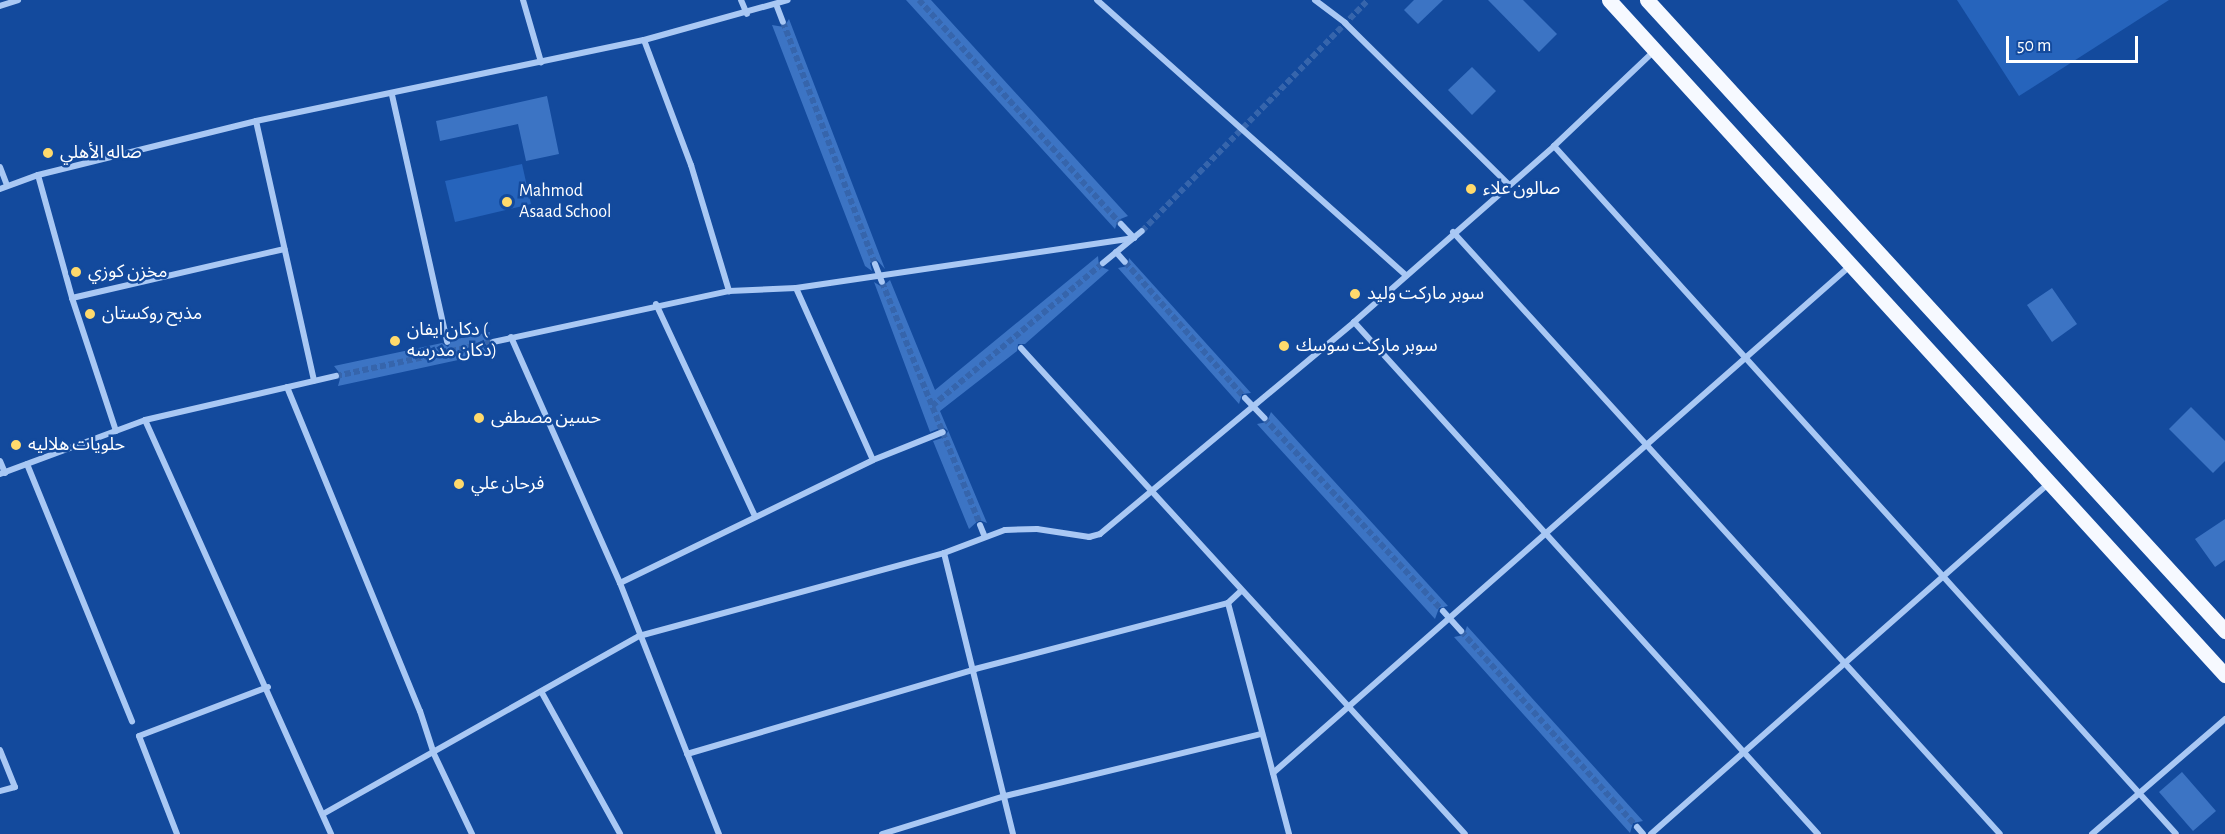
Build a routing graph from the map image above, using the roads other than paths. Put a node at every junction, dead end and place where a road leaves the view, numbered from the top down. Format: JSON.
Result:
{"nodes":[{"id":1,"x":18,"y":0,"type":"edge"},
{"id":2,"x":523,"y":0,"type":"edge"},
{"id":3,"x":741,"y":0,"type":"edge"},
{"id":4,"x":788,"y":0,"type":"edge"},
{"id":5,"x":1097,"y":0,"type":"edge"},
{"id":6,"x":1315,"y":0,"type":"edge"},
{"id":7,"x":1609,"y":0,"type":"edge"},
{"id":8,"x":1647,"y":0,"type":"edge"},
{"id":9,"x":776,"y":4,"type":"junction"},
{"id":10,"x":0,"y":6,"type":"edge"},
{"id":11,"x":747,"y":14,"type":"junction"},
{"id":12,"x":783,"y":22,"type":"tunnel mouth"},
{"id":13,"x":644,"y":40,"type":"junction"},
{"id":14,"x":1655,"y":49,"type":"junction"},
{"id":15,"x":541,"y":62,"type":"junction"},
{"id":16,"x":392,"y":95,"type":"junction"},
{"id":17,"x":256,"y":121,"type":"junction"},
{"id":18,"x":1554,"y":146,"type":"junction"},
{"id":19,"x":0,"y":167,"type":"edge"},
{"id":20,"x":38,"y":175,"type":"junction"},
{"id":21,"x":7,"y":184,"type":"junction"},
{"id":22,"x":1508,"y":184,"type":"junction"},
{"id":23,"x":0,"y":189,"type":"edge"},
{"id":24,"x":1121,"y":224,"type":"tunnel mouth"},
{"id":25,"x":1142,"y":231,"type":"tunnel mouth"},
{"id":26,"x":1453,"y":232,"type":"junction"},
{"id":27,"x":1134,"y":238,"type":"junction"},
{"id":28,"x":284,"y":249,"type":"junction"},
{"id":29,"x":1116,"y":252,"type":"junction"},
{"id":30,"x":1125,"y":262,"type":"tunnel mouth"},
{"id":31,"x":1103,"y":263,"type":"tunnel mouth"},
{"id":32,"x":875,"y":264,"type":"tunnel mouth"},
{"id":33,"x":1851,"y":266,"type":"junction"},
{"id":34,"x":1406,"y":275,"type":"junction"},
{"id":35,"x":881,"y":279,"type":"junction"},
{"id":36,"x":796,"y":288,"type":"junction"},
{"id":37,"x":729,"y":291,"type":"junction"},
{"id":38,"x":72,"y":298,"type":"junction"},
{"id":39,"x":656,"y":304,"type":"junction"},
{"id":40,"x":1354,"y":322,"type":"junction"},
{"id":41,"x":511,"y":337,"type":"junction"},
{"id":42,"x":447,"y":342,"type":"dead end"},
{"id":43,"x":493,"y":342,"type":"tunnel mouth"},
{"id":44,"x":1021,"y":348,"type":"dead end"},
{"id":45,"x":1747,"y":359,"type":"junction"},
{"id":46,"x":336,"y":376,"type":"tunnel mouth"},
{"id":47,"x":314,"y":381,"type":"junction"},
{"id":48,"x":286,"y":387,"type":"junction"},
{"id":49,"x":1245,"y":398,"type":"tunnel mouth"},
{"id":50,"x":1254,"y":408,"type":"junction"},
{"id":51,"x":1263,"y":418,"type":"tunnel mouth"},
{"id":52,"x":145,"y":420,"type":"junction"},
{"id":53,"x":116,"y":431,"type":"junction"},
{"id":54,"x":943,"y":432,"type":"dead end"},
{"id":55,"x":1648,"y":447,"type":"junction"},
{"id":56,"x":873,"y":460,"type":"junction"},
{"id":57,"x":0,"y":461,"type":"edge"},
{"id":58,"x":27,"y":464,"type":"junction"},
{"id":59,"x":2,"y":473,"type":"edge"},
{"id":60,"x":2048,"y":484,"type":"junction"},
{"id":61,"x":1153,"y":493,"type":"junction"},
{"id":62,"x":755,"y":516,"type":"junction"},
{"id":63,"x":980,"y":525,"type":"tunnel mouth"},
{"id":64,"x":984,"y":535,"type":"junction"},
{"id":65,"x":1547,"y":535,"type":"junction"},
{"id":66,"x":944,"y":553,"type":"junction"},
{"id":67,"x":1943,"y":576,"type":"junction"},
{"id":68,"x":620,"y":583,"type":"junction"},
{"id":69,"x":1241,"y":591,"type":"junction"},
{"id":70,"x":1228,"y":603,"type":"junction"},
{"id":71,"x":1443,"y":611,"type":"tunnel mouth"},
{"id":72,"x":1451,"y":619,"type":"junction"},
{"id":73,"x":1461,"y":631,"type":"tunnel mouth"},
{"id":74,"x":2225,"y":631,"type":"edge"},
{"id":75,"x":639,"y":636,"type":"junction"},
{"id":76,"x":1845,"y":663,"type":"junction"},
{"id":77,"x":975,"y":669,"type":"junction"},
{"id":78,"x":2225,"y":675,"type":"edge"},
{"id":79,"x":268,"y":687,"type":"junction"},
{"id":80,"x":542,"y":693,"type":"junction"},
{"id":81,"x":1350,"y":708,"type":"junction"},
{"id":82,"x":2225,"y":719,"type":"edge"},
{"id":83,"x":132,"y":721,"type":"dead end"},
{"id":84,"x":1262,"y":734,"type":"junction"},
{"id":85,"x":0,"y":750,"type":"edge"},
{"id":86,"x":1744,"y":752,"type":"junction"},
{"id":87,"x":434,"y":754,"type":"junction"},
{"id":88,"x":687,"y":754,"type":"junction"},
{"id":89,"x":1273,"y":773,"type":"junction"},
{"id":90,"x":0,"y":791,"type":"edge"},
{"id":91,"x":2139,"y":793,"type":"junction"},
{"id":92,"x":1005,"y":796,"type":"junction"},
{"id":93,"x":323,"y":814,"type":"junction"},
{"id":94,"x":1637,"y":827,"type":"tunnel mouth"},
{"id":95,"x":177,"y":834,"type":"edge"},
{"id":96,"x":332,"y":834,"type":"edge"},
{"id":97,"x":471,"y":834,"type":"edge"},
{"id":98,"x":620,"y":834,"type":"edge"},
{"id":99,"x":719,"y":834,"type":"edge"},
{"id":100,"x":882,"y":834,"type":"edge"},
{"id":101,"x":1013,"y":834,"type":"edge"},
{"id":102,"x":1289,"y":834,"type":"edge"},
{"id":103,"x":1465,"y":834,"type":"edge"},
{"id":104,"x":1643,"y":834,"type":"edge"},
{"id":105,"x":1651,"y":834,"type":"edge"},
{"id":106,"x":1818,"y":834,"type":"edge"},
{"id":107,"x":2000,"y":834,"type":"edge"},
{"id":108,"x":2092,"y":834,"type":"edge"},
{"id":109,"x":2176,"y":834,"type":"edge"}],
"edges":[{"from":1,"to":10,"type":"street"},
{"from":2,"to":15,"type":"street"},
{"from":3,"to":11,"type":"street"},
{"from":4,"to":9,"type":"street"},
{"from":5,"to":34,"type":"street"},
{"from":6,"to":22,"type":"street"},
{"from":7,"to":14,"type":"main road"},
{"from":8,"to":74,"type":"main road"},
{"from":9,"to":11,"type":"street"},
{"from":9,"to":12,"type":"street"},
{"from":11,"to":13,"type":"street"},
{"from":13,"to":15,"type":"street"},
{"from":13,"to":37,"type":"street"},
{"from":14,"to":18,"type":"street"},
{"from":14,"to":33,"type":"main road"},
{"from":15,"to":16,"type":"street"},
{"from":16,"to":17,"type":"street"},
{"from":16,"to":42,"type":"street"},
{"from":17,"to":20,"type":"street"},
{"from":17,"to":28,"type":"street"},
{"from":18,"to":22,"type":"street"},
{"from":18,"to":45,"type":"street"},
{"from":19,"to":21,"type":"street"},
{"from":20,"to":21,"type":"street"},
{"from":20,"to":38,"type":"street"},
{"from":21,"to":23,"type":"street"},
{"from":22,"to":26,"type":"street"},
{"from":24,"to":27,"type":"street"},
{"from":25,"to":27,"type":"street"},
{"from":26,"to":34,"type":"street"},
{"from":26,"to":55,"type":"street"},
{"from":27,"to":29,"type":"street"},
{"from":27,"to":35,"type":"street"},
{"from":28,"to":38,"type":"street"},
{"from":28,"to":47,"type":"street"},
{"from":29,"to":30,"type":"street"},
{"from":29,"to":31,"type":"street"},
{"from":32,"to":35,"type":"street"},
{"from":33,"to":45,"type":"street"},
{"from":33,"to":60,"type":"main road"},
{"from":34,"to":40,"type":"street"},
{"from":35,"to":36,"type":"street"},
{"from":36,"to":37,"type":"street"},
{"from":36,"to":56,"type":"street"},
{"from":37,"to":39,"type":"street"},
{"from":38,"to":53,"type":"street"},
{"from":39,"to":41,"type":"street"},
{"from":39,"to":62,"type":"street"},
{"from":40,"to":50,"type":"street"},
{"from":40,"to":65,"type":"street"},
{"from":41,"to":43,"type":"street"},
{"from":41,"to":68,"type":"street"},
{"from":44,"to":61,"type":"street"},
{"from":45,"to":55,"type":"street"},
{"from":45,"to":67,"type":"street"},
{"from":46,"to":47,"type":"street"},
{"from":47,"to":48,"type":"street"},
{"from":48,"to":52,"type":"street"},
{"from":48,"to":87,"type":"street"},
{"from":49,"to":50,"type":"street"},
{"from":50,"to":51,"type":"street"},
{"from":50,"to":61,"type":"street"},
{"from":52,"to":53,"type":"street"},
{"from":52,"to":79,"type":"street"},
{"from":53,"to":58,"type":"street"},
{"from":54,"to":56,"type":"street"},
{"from":55,"to":65,"type":"street"},
{"from":55,"to":76,"type":"street"},
{"from":56,"to":62,"type":"street"},
{"from":57,"to":59,"type":"street"},
{"from":58,"to":59,"type":"street"},
{"from":58,"to":83,"type":"street"},
{"from":60,"to":67,"type":"street"},
{"from":60,"to":78,"type":"main road"},
{"from":61,"to":64,"type":"street"},
{"from":61,"to":69,"type":"street"},
{"from":62,"to":68,"type":"street"},
{"from":63,"to":64,"type":"street"},
{"from":64,"to":66,"type":"street"},
{"from":65,"to":72,"type":"street"},
{"from":65,"to":86,"type":"street"},
{"from":66,"to":75,"type":"street"},
{"from":66,"to":77,"type":"street"},
{"from":67,"to":76,"type":"street"},
{"from":67,"to":91,"type":"street"},
{"from":68,"to":75,"type":"street"},
{"from":69,"to":70,"type":"street"},
{"from":69,"to":81,"type":"street"},
{"from":70,"to":77,"type":"street"},
{"from":70,"to":84,"type":"street"},
{"from":71,"to":72,"type":"street"},
{"from":72,"to":73,"type":"street"},
{"from":72,"to":81,"type":"street"},
{"from":75,"to":80,"type":"street"},
{"from":75,"to":88,"type":"street"},
{"from":76,"to":86,"type":"street"},
{"from":76,"to":107,"type":"street"},
{"from":77,"to":88,"type":"street"},
{"from":77,"to":92,"type":"street"},
{"from":79,"to":93,"type":"street"},
{"from":79,"to":95,"type":"street"},
{"from":80,"to":87,"type":"street"},
{"from":80,"to":98,"type":"street"},
{"from":81,"to":89,"type":"street"},
{"from":81,"to":103,"type":"street"},
{"from":82,"to":91,"type":"street"},
{"from":84,"to":89,"type":"street"},
{"from":84,"to":92,"type":"street"},
{"from":85,"to":90,"type":"street"},
{"from":86,"to":105,"type":"street"},
{"from":86,"to":106,"type":"street"},
{"from":87,"to":93,"type":"street"},
{"from":87,"to":97,"type":"street"},
{"from":88,"to":99,"type":"street"},
{"from":89,"to":102,"type":"street"},
{"from":91,"to":108,"type":"street"},
{"from":91,"to":109,"type":"street"},
{"from":92,"to":100,"type":"street"},
{"from":92,"to":101,"type":"street"},
{"from":93,"to":96,"type":"street"},
{"from":94,"to":104,"type":"street"}]}
